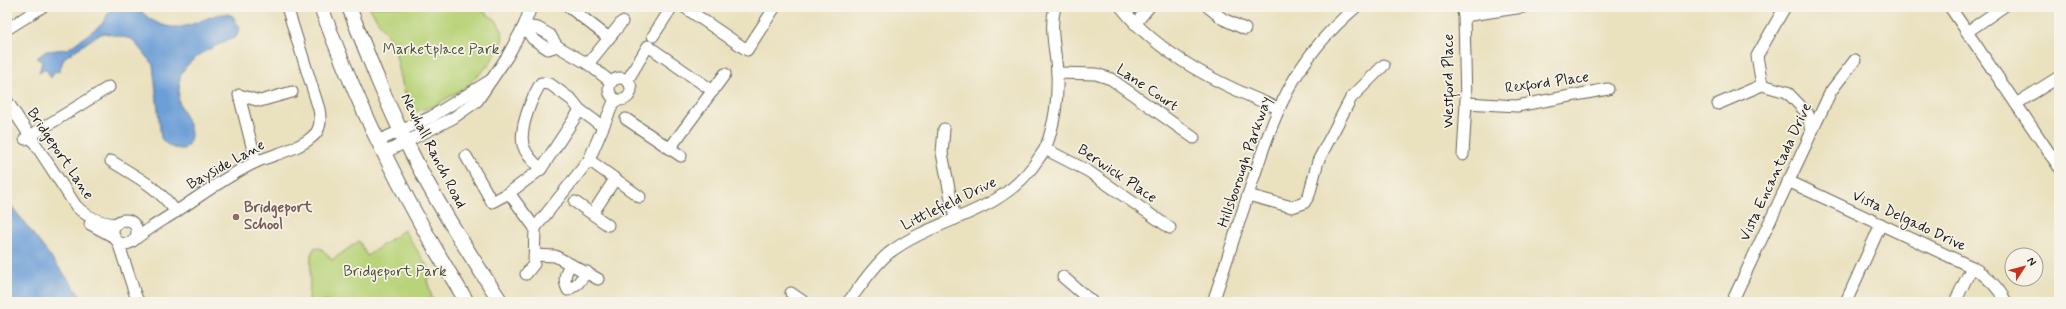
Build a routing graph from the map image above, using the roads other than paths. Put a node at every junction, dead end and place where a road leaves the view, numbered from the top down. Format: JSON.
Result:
{"nodes":[{"id":1,"x":42,"y":7,"type":"edge"},
{"id":2,"x":287,"y":7,"type":"edge"},
{"id":3,"x":321,"y":7,"type":"edge"},
{"id":4,"x":348,"y":7,"type":"edge"},
{"id":5,"x":531,"y":7,"type":"edge"},
{"id":6,"x":569,"y":7,"type":"edge"},
{"id":7,"x":672,"y":7,"type":"edge"},
{"id":8,"x":684,"y":7,"type":"edge"},
{"id":9,"x":775,"y":7,"type":"edge"},
{"id":10,"x":1055,"y":7,"type":"edge"},
{"id":11,"x":1121,"y":7,"type":"edge"},
{"id":12,"x":1150,"y":7,"type":"edge"},
{"id":13,"x":1208,"y":7,"type":"edge"},
{"id":14,"x":1356,"y":7,"type":"edge"},
{"id":15,"x":1523,"y":7,"type":"edge"},
{"id":16,"x":1785,"y":7,"type":"edge"},
{"id":17,"x":1950,"y":7,"type":"edge"},
{"id":18,"x":2003,"y":7,"type":"edge"},
{"id":19,"x":1463,"y":12,"type":"edge"},
{"id":20,"x":622,"y":22,"type":"dead end"},
{"id":21,"x":1135,"y":24,"type":"junction"},
{"id":22,"x":524,"y":26,"type":"junction"},
{"id":23,"x":7,"y":29,"type":"edge"},
{"id":24,"x":1245,"y":29,"type":"dead end"},
{"id":25,"x":1967,"y":32,"type":"junction"},
{"id":26,"x":654,"y":36,"type":"dead end"},
{"id":27,"x":609,"y":38,"type":"junction"},
{"id":28,"x":1855,"y":60,"type":"dead end"},
{"id":29,"x":588,"y":64,"type":"junction"},
{"id":30,"x":1384,"y":65,"type":"dead end"},
{"id":31,"x":1056,"y":73,"type":"junction"},
{"id":32,"x":725,"y":74,"type":"dead end"},
{"id":33,"x":2059,"y":77,"type":"edge"},
{"id":34,"x":627,"y":81,"type":"junction"},
{"id":35,"x":611,"y":82,"type":"junction"},
{"id":36,"x":1762,"y":85,"type":"junction"},
{"id":37,"x":109,"y":87,"type":"dead end"},
{"id":38,"x":1608,"y":89,"type":"dead end"},
{"id":39,"x":713,"y":91,"type":"junction"},
{"id":40,"x":292,"y":92,"type":"dead end"},
{"id":41,"x":616,"y":99,"type":"junction"},
{"id":42,"x":7,"y":101,"type":"edge"},
{"id":43,"x":1466,"y":103,"type":"junction"},
{"id":44,"x":1718,"y":104,"type":"dead end"},
{"id":45,"x":2016,"y":104,"type":"junction"},
{"id":46,"x":1278,"y":108,"type":"junction"},
{"id":47,"x":580,"y":110,"type":"junction"},
{"id":48,"x":7,"y":115,"type":"edge"},
{"id":49,"x":626,"y":119,"type":"dead end"},
{"id":50,"x":602,"y":126,"type":"junction"},
{"id":51,"x":944,"y":129,"type":"dead end"},
{"id":52,"x":1811,"y":132,"type":"junction"},
{"id":53,"x":403,"y":136,"type":"junction"},
{"id":54,"x":27,"y":137,"type":"junction"},
{"id":55,"x":1194,"y":138,"type":"dead end"},
{"id":56,"x":381,"y":147,"type":"junction"},
{"id":57,"x":670,"y":148,"type":"junction"},
{"id":58,"x":1045,"y":149,"type":"junction"},
{"id":59,"x":1462,"y":155,"type":"dead end"},
{"id":60,"x":466,"y":156,"type":"dead end"},
{"id":61,"x":681,"y":156,"type":"dead end"},
{"id":62,"x":589,"y":160,"type":"junction"},
{"id":63,"x":111,"y":161,"type":"dead end"},
{"id":64,"x":256,"y":162,"type":"junction"},
{"id":65,"x":2059,"y":167,"type":"edge"},
{"id":66,"x":541,"y":170,"type":"junction"},
{"id":67,"x":615,"y":179,"type":"junction"},
{"id":68,"x":1788,"y":181,"type":"junction"},
{"id":69,"x":509,"y":193,"type":"junction"},
{"id":70,"x":1248,"y":195,"type":"junction"},
{"id":71,"x":640,"y":197,"type":"dead end"},
{"id":72,"x":575,"y":202,"type":"dead end"},
{"id":73,"x":176,"y":212,"type":"junction"},
{"id":74,"x":593,"y":213,"type":"junction"},
{"id":75,"x":955,"y":219,"type":"junction"},
{"id":76,"x":132,"y":223,"type":"junction"},
{"id":77,"x":116,"y":224,"type":"junction"},
{"id":78,"x":1881,"y":224,"type":"junction"},
{"id":79,"x":608,"y":225,"type":"dead end"},
{"id":80,"x":151,"y":226,"type":"junction"},
{"id":81,"x":535,"y":228,"type":"junction"},
{"id":82,"x":1170,"y":228,"type":"dead end"},
{"id":83,"x":116,"y":239,"type":"junction"},
{"id":84,"x":133,"y":241,"type":"junction"},
{"id":85,"x":535,"y":255,"type":"junction"},
{"id":86,"x":126,"y":264,"type":"junction"},
{"id":87,"x":570,"y":264,"type":"junction"},
{"id":88,"x":1972,"y":267,"type":"junction"},
{"id":89,"x":586,"y":272,"type":"junction"},
{"id":90,"x":526,"y":274,"type":"dead end"},
{"id":91,"x":1063,"y":277,"type":"dead end"},
{"id":92,"x":598,"y":279,"type":"dead end"},
{"id":93,"x":791,"y":293,"type":"dead end"},
{"id":94,"x":139,"y":302,"type":"edge"},
{"id":95,"x":467,"y":302,"type":"edge"},
{"id":96,"x":501,"y":302,"type":"edge"},
{"id":97,"x":804,"y":302,"type":"edge"},
{"id":98,"x":848,"y":302,"type":"edge"},
{"id":99,"x":1092,"y":302,"type":"edge"},
{"id":100,"x":1214,"y":302,"type":"edge"},
{"id":101,"x":1732,"y":302,"type":"edge"},
{"id":102,"x":1846,"y":302,"type":"edge"},
{"id":103,"x":1955,"y":302,"type":"edge"},
{"id":104,"x":2006,"y":302,"type":"edge"}],
"edges":[{"from":1,"to":23,"type":"street"},
{"from":2,"to":64,"type":"street","name":"Bayside Lane"},
{"from":3,"to":56,"type":"main road"},
{"from":4,"to":53,"type":"main road","name":"Newhall Ranch Road"},
{"from":5,"to":22,"type":"street"},
{"from":6,"to":27,"type":"street"},
{"from":7,"to":26,"type":"street"},
{"from":8,"to":9,"type":"street"},
{"from":10,"to":31,"type":"street","name":"Littlefield Drive"},
{"from":11,"to":21,"type":"street"},
{"from":12,"to":21,"type":"street"},
{"from":13,"to":24,"type":"street"},
{"from":14,"to":46,"type":"street","name":"Hillsborough Parkway"},
{"from":15,"to":19,"type":"street"},
{"from":16,"to":36,"type":"street"},
{"from":17,"to":25,"type":"street"},
{"from":18,"to":25,"type":"street"},
{"from":19,"to":43,"type":"street","name":"Westford Place"},
{"from":20,"to":27,"type":"street"},
{"from":21,"to":46,"type":"street"},
{"from":22,"to":29,"type":"street"},
{"from":22,"to":53,"type":"street"},
{"from":25,"to":45,"type":"street"},
{"from":27,"to":29,"type":"street"},
{"from":28,"to":52,"type":"street","name":"Vista Encantada Drive"},
{"from":29,"to":35,"type":"street"},
{"from":30,"to":70,"type":"street"},
{"from":31,"to":55,"type":"street","name":"Lane Court"},
{"from":31,"to":58,"type":"street","name":"Littlefield Drive"},
{"from":32,"to":39,"type":"street"},
{"from":33,"to":45,"type":"street"},
{"from":34,"to":35,"type":"street"},
{"from":34,"to":39,"type":"street"},
{"from":34,"to":41,"type":"street"},
{"from":35,"to":41,"type":"street"},
{"from":36,"to":44,"type":"street"},
{"from":36,"to":52,"type":"street"},
{"from":37,"to":54,"type":"street"},
{"from":38,"to":43,"type":"street","name":"Rexford Place"},
{"from":39,"to":57,"type":"street"},
{"from":40,"to":64,"type":"street"},
{"from":41,"to":50,"type":"street"},
{"from":42,"to":54,"type":"street","name":"Bridgeport Lane"},
{"from":43,"to":59,"type":"street","name":"Westford Place"},
{"from":45,"to":65,"type":"street"},
{"from":46,"to":70,"type":"street","name":"Hillsborough Parkway"},
{"from":47,"to":50,"type":"street"},
{"from":47,"to":66,"type":"street"},
{"from":47,"to":66,"type":"street"},
{"from":48,"to":54,"type":"street","name":"Bridgeport Lane"},
{"from":49,"to":57,"type":"street"},
{"from":50,"to":62,"type":"street"},
{"from":51,"to":75,"type":"street"},
{"from":52,"to":68,"type":"street","name":"Vista Encantada Drive"},
{"from":53,"to":56,"type":"street"},
{"from":53,"to":96,"type":"main road","name":"Newhall Ranch Road"},
{"from":54,"to":77,"type":"street","name":"Bridgeport Lane"},
{"from":54,"to":83,"type":"street","name":"Bridgeport Lane"},
{"from":56,"to":95,"type":"main road"},
{"from":57,"to":61,"type":"street"},
{"from":58,"to":75,"type":"street","name":"Littlefield Drive"},
{"from":58,"to":82,"type":"street","name":"Berwick Place"},
{"from":60,"to":69,"type":"street"},
{"from":62,"to":67,"type":"street"},
{"from":62,"to":81,"type":"street"},
{"from":63,"to":73,"type":"street"},
{"from":64,"to":73,"type":"street","name":"Bayside Lane"},
{"from":66,"to":69,"type":"street"},
{"from":67,"to":71,"type":"street"},
{"from":67,"to":74,"type":"street"},
{"from":68,"to":78,"type":"street","name":"Vista Delgado Drive"},
{"from":68,"to":101,"type":"street","name":"Vista Encantada Drive"},
{"from":69,"to":81,"type":"street"},
{"from":70,"to":100,"type":"street","name":"Hillsborough Parkway"},
{"from":72,"to":74,"type":"street"},
{"from":73,"to":80,"type":"street","name":"Bayside Lane"},
{"from":74,"to":79,"type":"street"},
{"from":75,"to":98,"type":"street","name":"Littlefield Drive"},
{"from":76,"to":77,"type":"street"},
{"from":76,"to":80,"type":"street"},
{"from":76,"to":84,"type":"street"},
{"from":77,"to":83,"type":"street"},
{"from":78,"to":88,"type":"street","name":"Vista Delgado Drive"},
{"from":78,"to":102,"type":"street"},
{"from":80,"to":84,"type":"street","name":"Bayside Lane"},
{"from":81,"to":85,"type":"street"},
{"from":83,"to":84,"type":"street"},
{"from":83,"to":86,"type":"street"},
{"from":84,"to":86,"type":"street"},
{"from":85,"to":87,"type":"street"},
{"from":85,"to":90,"type":"street"},
{"from":86,"to":94,"type":"street"},
{"from":87,"to":89,"type":"street"},
{"from":87,"to":89,"type":"street"},
{"from":88,"to":103,"type":"street"},
{"from":88,"to":104,"type":"street","name":"Vista Delgado Drive"},
{"from":89,"to":92,"type":"street"},
{"from":91,"to":99,"type":"street"},
{"from":93,"to":97,"type":"street"}]}
